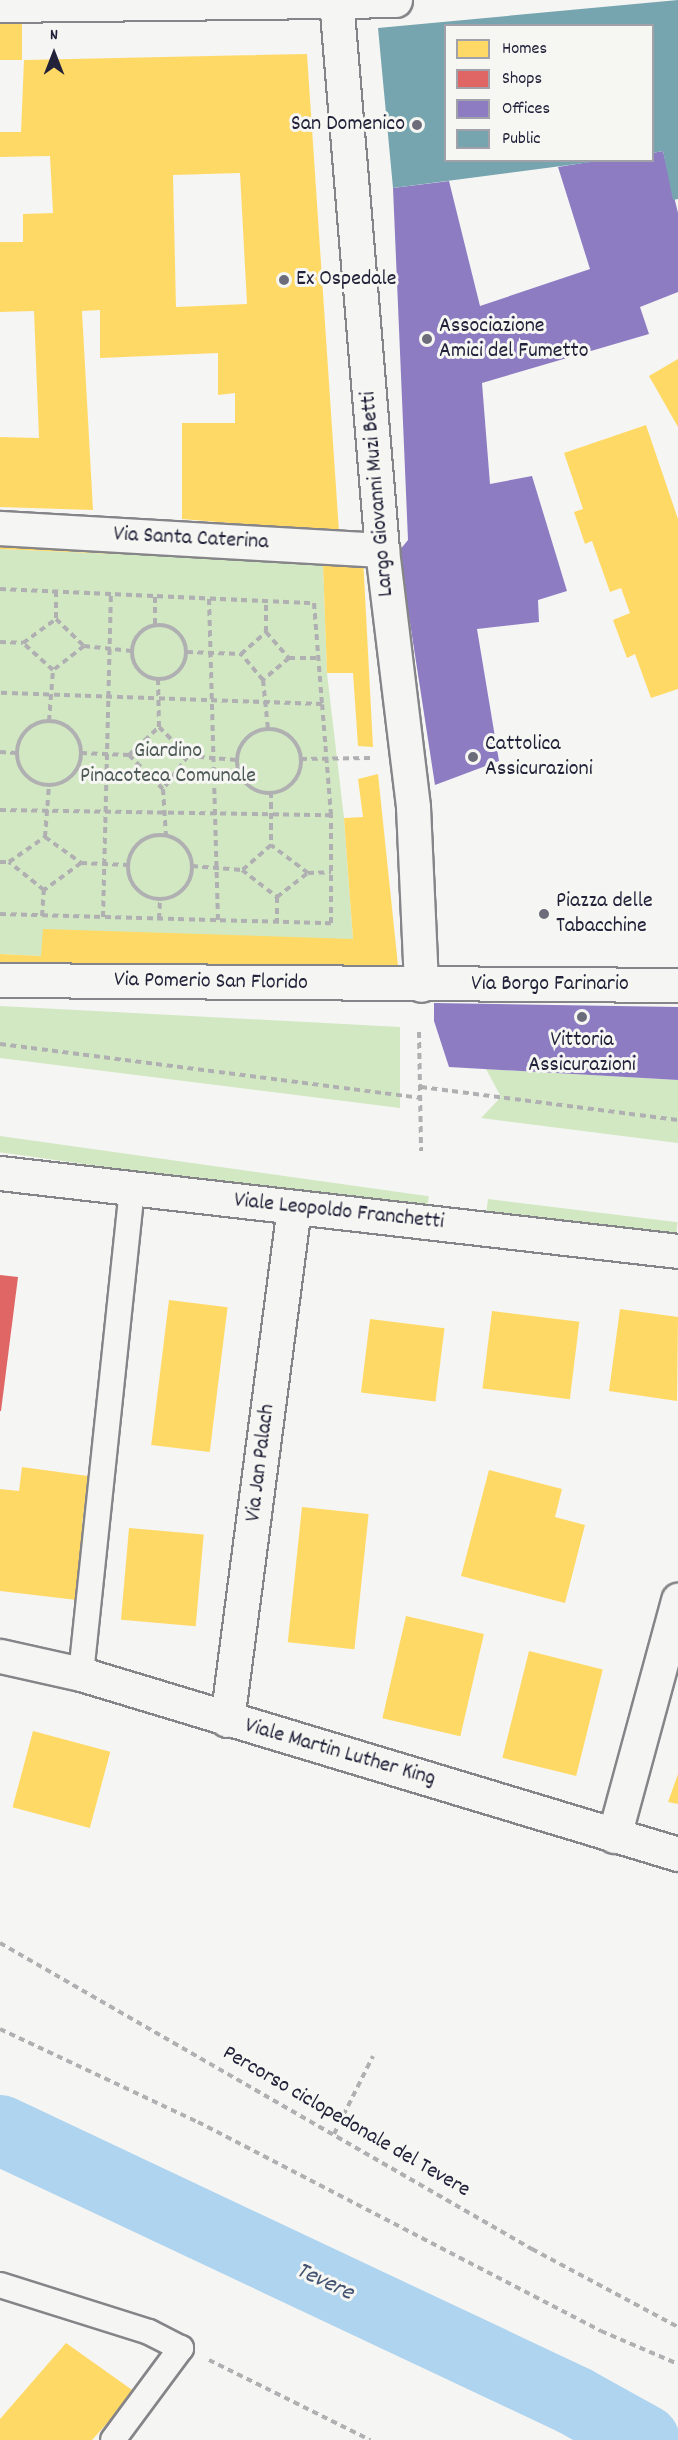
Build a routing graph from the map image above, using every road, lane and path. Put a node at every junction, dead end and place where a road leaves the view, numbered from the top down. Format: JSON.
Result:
{"nodes":[{"id":1,"x":395,"y":0,"type":"edge"},
{"id":2,"x":336,"y":1,"type":"edge"},
{"id":3,"x":0,"y":5,"type":"edge"},
{"id":4,"x":0,"y":528,"type":"edge"},
{"id":5,"x":382,"y":550,"type":"junction"},
{"id":6,"x":0,"y":589,"type":"edge"},
{"id":7,"x":56,"y":591,"type":"junction"},
{"id":8,"x":111,"y":594,"type":"junction"},
{"id":9,"x":155,"y":597,"type":"junction"},
{"id":10,"x":208,"y":599,"type":"junction"},
{"id":11,"x":266,"y":601,"type":"junction"},
{"id":12,"x":56,"y":619,"type":"junction"},
{"id":13,"x":155,"y":625,"type":"junction"},
{"id":14,"x":266,"y":632,"type":"junction"},
{"id":15,"x":0,"y":642,"type":"edge"},
{"id":16,"x":23,"y":643,"type":"junction"},
{"id":17,"x":84,"y":646,"type":"junction"},
{"id":18,"x":109,"y":647,"type":"junction"},
{"id":19,"x":132,"y":651,"type":"junction"},
{"id":20,"x":186,"y":652,"type":"junction"},
{"id":21,"x":210,"y":654,"type":"junction"},
{"id":22,"x":241,"y":654,"type":"junction"},
{"id":23,"x":289,"y":658,"type":"junction"},
{"id":24,"x":318,"y":658,"type":"junction"},
{"id":25,"x":53,"y":670,"type":"junction"},
{"id":26,"x":158,"y":679,"type":"junction"},
{"id":27,"x":264,"y":680,"type":"junction"},
{"id":28,"x":0,"y":693,"type":"edge"},
{"id":29,"x":50,"y":694,"type":"junction"},
{"id":30,"x":108,"y":696,"type":"junction"},
{"id":31,"x":159,"y":698,"type":"junction"},
{"id":32,"x":212,"y":700,"type":"junction"},
{"id":33,"x":266,"y":702,"type":"junction"},
{"id":34,"x":322,"y":704,"type":"junction"},
{"id":35,"x":49,"y":721,"type":"junction"},
{"id":36,"x":159,"y":727,"type":"junction"},
{"id":37,"x":268,"y":729,"type":"junction"},
{"id":38,"x":0,"y":752,"type":"edge"},
{"id":39,"x":17,"y":753,"type":"junction"},
{"id":40,"x":81,"y":753,"type":"junction"},
{"id":41,"x":107,"y":754,"type":"junction"},
{"id":42,"x":129,"y":755,"type":"junction"},
{"id":43,"x":188,"y":756,"type":"junction"},
{"id":44,"x":326,"y":758,"type":"junction"},
{"id":45,"x":378,"y":758,"type":"dead end"},
{"id":46,"x":301,"y":759,"type":"junction"},
{"id":47,"x":213,"y":760,"type":"junction"},
{"id":48,"x":237,"y":760,"type":"junction"},
{"id":49,"x":49,"y":785,"type":"junction"},
{"id":50,"x":163,"y":789,"type":"junction"},
{"id":51,"x":271,"y":792,"type":"junction"},
{"id":52,"x":0,"y":810,"type":"edge"},
{"id":53,"x":47,"y":811,"type":"junction"},
{"id":54,"x":105,"y":813,"type":"junction"},
{"id":55,"x":163,"y":813,"type":"junction"},
{"id":56,"x":214,"y":814,"type":"junction"},
{"id":57,"x":270,"y":815,"type":"junction"},
{"id":58,"x":331,"y":815,"type":"junction"},
{"id":59,"x":166,"y":836,"type":"junction"},
{"id":60,"x":45,"y":837,"type":"junction"},
{"id":61,"x":271,"y":845,"type":"junction"},
{"id":62,"x":0,"y":862,"type":"edge"},
{"id":63,"x":9,"y":862,"type":"junction"},
{"id":64,"x":81,"y":863,"type":"junction"},
{"id":65,"x":104,"y":864,"type":"junction"},
{"id":66,"x":128,"y":865,"type":"junction"},
{"id":67,"x":192,"y":866,"type":"junction"},
{"id":68,"x":217,"y":869,"type":"junction"},
{"id":69,"x":242,"y":870,"type":"junction"},
{"id":70,"x":331,"y":872,"type":"junction"},
{"id":71,"x":308,"y":873,"type":"junction"},
{"id":72,"x":44,"y":890,"type":"junction"},
{"id":73,"x":277,"y":897,"type":"junction"},
{"id":74,"x":160,"y":899,"type":"junction"},
{"id":75,"x":0,"y":914,"type":"edge"},
{"id":76,"x":42,"y":916,"type":"junction"},
{"id":77,"x":103,"y":917,"type":"junction"},
{"id":78,"x":159,"y":919,"type":"junction"},
{"id":79,"x":218,"y":920,"type":"junction"},
{"id":80,"x":277,"y":922,"type":"junction"},
{"id":81,"x":0,"y":980,"type":"edge"},
{"id":82,"x":421,"y":985,"type":"junction"},
{"id":83,"x":678,"y":986,"type":"edge"},
{"id":84,"x":419,"y":1032,"type":"dead end"},
{"id":85,"x":0,"y":1044,"type":"edge"},
{"id":86,"x":421,"y":1087,"type":"junction"},
{"id":87,"x":421,"y":1098,"type":"junction"},
{"id":88,"x":678,"y":1120,"type":"edge"},
{"id":89,"x":421,"y":1151,"type":"dead end"},
{"id":90,"x":0,"y":1173,"type":"edge"},
{"id":91,"x":132,"y":1190,"type":"junction"},
{"id":92,"x":294,"y":1207,"type":"junction"},
{"id":93,"x":678,"y":1251,"type":"edge"},
{"id":94,"x":678,"y":1600,"type":"edge"},
{"id":95,"x":0,"y":1656,"type":"edge"},
{"id":96,"x":81,"y":1674,"type":"junction"},
{"id":97,"x":227,"y":1720,"type":"junction"},
{"id":98,"x":614,"y":1836,"type":"junction"},
{"id":99,"x":678,"y":1854,"type":"edge"},
{"id":100,"x":0,"y":1943,"type":"edge"},
{"id":101,"x":0,"y":2029,"type":"edge"},
{"id":102,"x":373,"y":2056,"type":"dead end"},
{"id":103,"x":334,"y":2134,"type":"junction"},
{"id":104,"x":0,"y":2285,"type":"edge"},
{"id":105,"x":678,"y":2327,"type":"edge"},
{"id":106,"x":181,"y":2348,"type":"junction"},
{"id":107,"x":678,"y":2364,"type":"edge"},
{"id":108,"x":113,"y":2440,"type":"edge"},
{"id":109,"x":370,"y":2440,"type":"edge"}],
"edges":[{"from":1,"to":2,"type":"street"},
{"from":2,"to":3,"type":"street"},
{"from":2,"to":5,"type":"street","name":"Largo Giovanni Muzi Betti"},
{"from":4,"to":5,"type":"street","name":"Via Santa Caterina"},
{"from":5,"to":82,"type":"street","name":"Largo Giovanni Muzi Betti"},
{"from":6,"to":7,"type":"path"},
{"from":7,"to":8,"type":"path"},
{"from":7,"to":12,"type":"path"},
{"from":8,"to":9,"type":"path"},
{"from":8,"to":18,"type":"path"},
{"from":9,"to":10,"type":"path"},
{"from":9,"to":13,"type":"path"},
{"from":10,"to":11,"type":"path"},
{"from":10,"to":21,"type":"path"},
{"from":11,"to":14,"type":"path"},
{"from":11,"to":24,"type":"path"},
{"from":12,"to":16,"type":"path"},
{"from":12,"to":17,"type":"path"},
{"from":13,"to":19,"type":"path"},
{"from":13,"to":20,"type":"path"},
{"from":14,"to":22,"type":"path"},
{"from":14,"to":23,"type":"path"},
{"from":15,"to":16,"type":"path"},
{"from":16,"to":25,"type":"path"},
{"from":17,"to":18,"type":"path"},
{"from":17,"to":25,"type":"path"},
{"from":18,"to":19,"type":"path"},
{"from":18,"to":30,"type":"path"},
{"from":19,"to":26,"type":"path"},
{"from":20,"to":21,"type":"path"},
{"from":20,"to":26,"type":"path"},
{"from":21,"to":22,"type":"path"},
{"from":21,"to":32,"type":"path"},
{"from":22,"to":27,"type":"path"},
{"from":23,"to":24,"type":"path"},
{"from":23,"to":27,"type":"path"},
{"from":24,"to":34,"type":"path"},
{"from":25,"to":29,"type":"path"},
{"from":26,"to":31,"type":"path"},
{"from":27,"to":33,"type":"path"},
{"from":28,"to":29,"type":"path"},
{"from":29,"to":30,"type":"path"},
{"from":29,"to":35,"type":"path"},
{"from":30,"to":31,"type":"path"},
{"from":30,"to":41,"type":"path"},
{"from":31,"to":32,"type":"path"},
{"from":31,"to":36,"type":"path"},
{"from":32,"to":33,"type":"path"},
{"from":32,"to":47,"type":"path"},
{"from":33,"to":34,"type":"path"},
{"from":33,"to":37,"type":"path"},
{"from":34,"to":44,"type":"path"},
{"from":35,"to":39,"type":"path"},
{"from":35,"to":40,"type":"path"},
{"from":36,"to":42,"type":"path"},
{"from":36,"to":43,"type":"path"},
{"from":37,"to":46,"type":"path"},
{"from":37,"to":48,"type":"path"},
{"from":38,"to":39,"type":"path"},
{"from":39,"to":49,"type":"path"},
{"from":40,"to":41,"type":"path"},
{"from":40,"to":49,"type":"path"},
{"from":41,"to":42,"type":"path"},
{"from":41,"to":54,"type":"path"},
{"from":42,"to":50,"type":"path"},
{"from":43,"to":47,"type":"path"},
{"from":43,"to":50,"type":"path"},
{"from":44,"to":45,"type":"path"},
{"from":44,"to":46,"type":"path"},
{"from":44,"to":58,"type":"path"},
{"from":46,"to":51,"type":"path"},
{"from":47,"to":48,"type":"path"},
{"from":47,"to":56,"type":"path"},
{"from":48,"to":51,"type":"path"},
{"from":49,"to":53,"type":"path"},
{"from":50,"to":55,"type":"path"},
{"from":51,"to":57,"type":"path"},
{"from":52,"to":53,"type":"path"},
{"from":53,"to":54,"type":"path"},
{"from":53,"to":60,"type":"path"},
{"from":54,"to":55,"type":"path"},
{"from":54,"to":65,"type":"path"},
{"from":55,"to":56,"type":"path"},
{"from":55,"to":59,"type":"path"},
{"from":56,"to":57,"type":"path"},
{"from":56,"to":68,"type":"path"},
{"from":57,"to":58,"type":"path"},
{"from":57,"to":61,"type":"path"},
{"from":58,"to":70,"type":"path"},
{"from":59,"to":66,"type":"path"},
{"from":59,"to":67,"type":"path"},
{"from":60,"to":63,"type":"path"},
{"from":60,"to":64,"type":"path"},
{"from":61,"to":69,"type":"path"},
{"from":61,"to":71,"type":"path"},
{"from":62,"to":63,"type":"path"},
{"from":63,"to":72,"type":"path"},
{"from":64,"to":65,"type":"path"},
{"from":64,"to":72,"type":"path"},
{"from":65,"to":66,"type":"path"},
{"from":65,"to":77,"type":"path"},
{"from":66,"to":74,"type":"path"},
{"from":67,"to":68,"type":"path"},
{"from":67,"to":74,"type":"path"},
{"from":68,"to":69,"type":"path"},
{"from":68,"to":79,"type":"path"},
{"from":69,"to":73,"type":"path"},
{"from":70,"to":71,"type":"path"},
{"from":70,"to":80,"type":"path"},
{"from":71,"to":73,"type":"path"},
{"from":72,"to":76,"type":"path"},
{"from":73,"to":80,"type":"path"},
{"from":74,"to":78,"type":"path"},
{"from":75,"to":76,"type":"path"},
{"from":76,"to":77,"type":"path"},
{"from":77,"to":78,"type":"path"},
{"from":78,"to":79,"type":"path"},
{"from":79,"to":80,"type":"path"},
{"from":81,"to":82,"type":"street","name":"Via Pomerio San Florido"},
{"from":82,"to":83,"type":"street","name":"Via Borgo Farinario"},
{"from":84,"to":86,"type":"path"},
{"from":85,"to":87,"type":"path"},
{"from":86,"to":87,"type":"path"},
{"from":86,"to":88,"type":"path"},
{"from":87,"to":89,"type":"path"},
{"from":90,"to":91,"type":"street","name":"Viale Leopoldo Franchetti"},
{"from":91,"to":92,"type":"street","name":"Viale Leopoldo Franchetti"},
{"from":91,"to":96,"type":"lane"},
{"from":92,"to":93,"type":"street","name":"Viale Leopoldo Franchetti"},
{"from":92,"to":97,"type":"street","name":"Via Jan Palach"},
{"from":94,"to":98,"type":"street"},
{"from":95,"to":96,"type":"street","name":"Viale Martin Luther King"},
{"from":96,"to":97,"type":"street","name":"Viale Martin Luther King"},
{"from":97,"to":98,"type":"street","name":"Viale Martin Luther King"},
{"from":98,"to":99,"type":"street","name":"Viale Martin Luther King"},
{"from":100,"to":103,"type":"path","name":"Percorso ciclopedonale del Tevere"},
{"from":101,"to":107,"type":"path"},
{"from":102,"to":103,"type":"path"},
{"from":103,"to":105,"type":"path","name":"Percorso ciclopedonale del Tevere"},
{"from":104,"to":106,"type":"lane"},
{"from":106,"to":108,"type":"lane"},
{"from":106,"to":109,"type":"path"}]}
